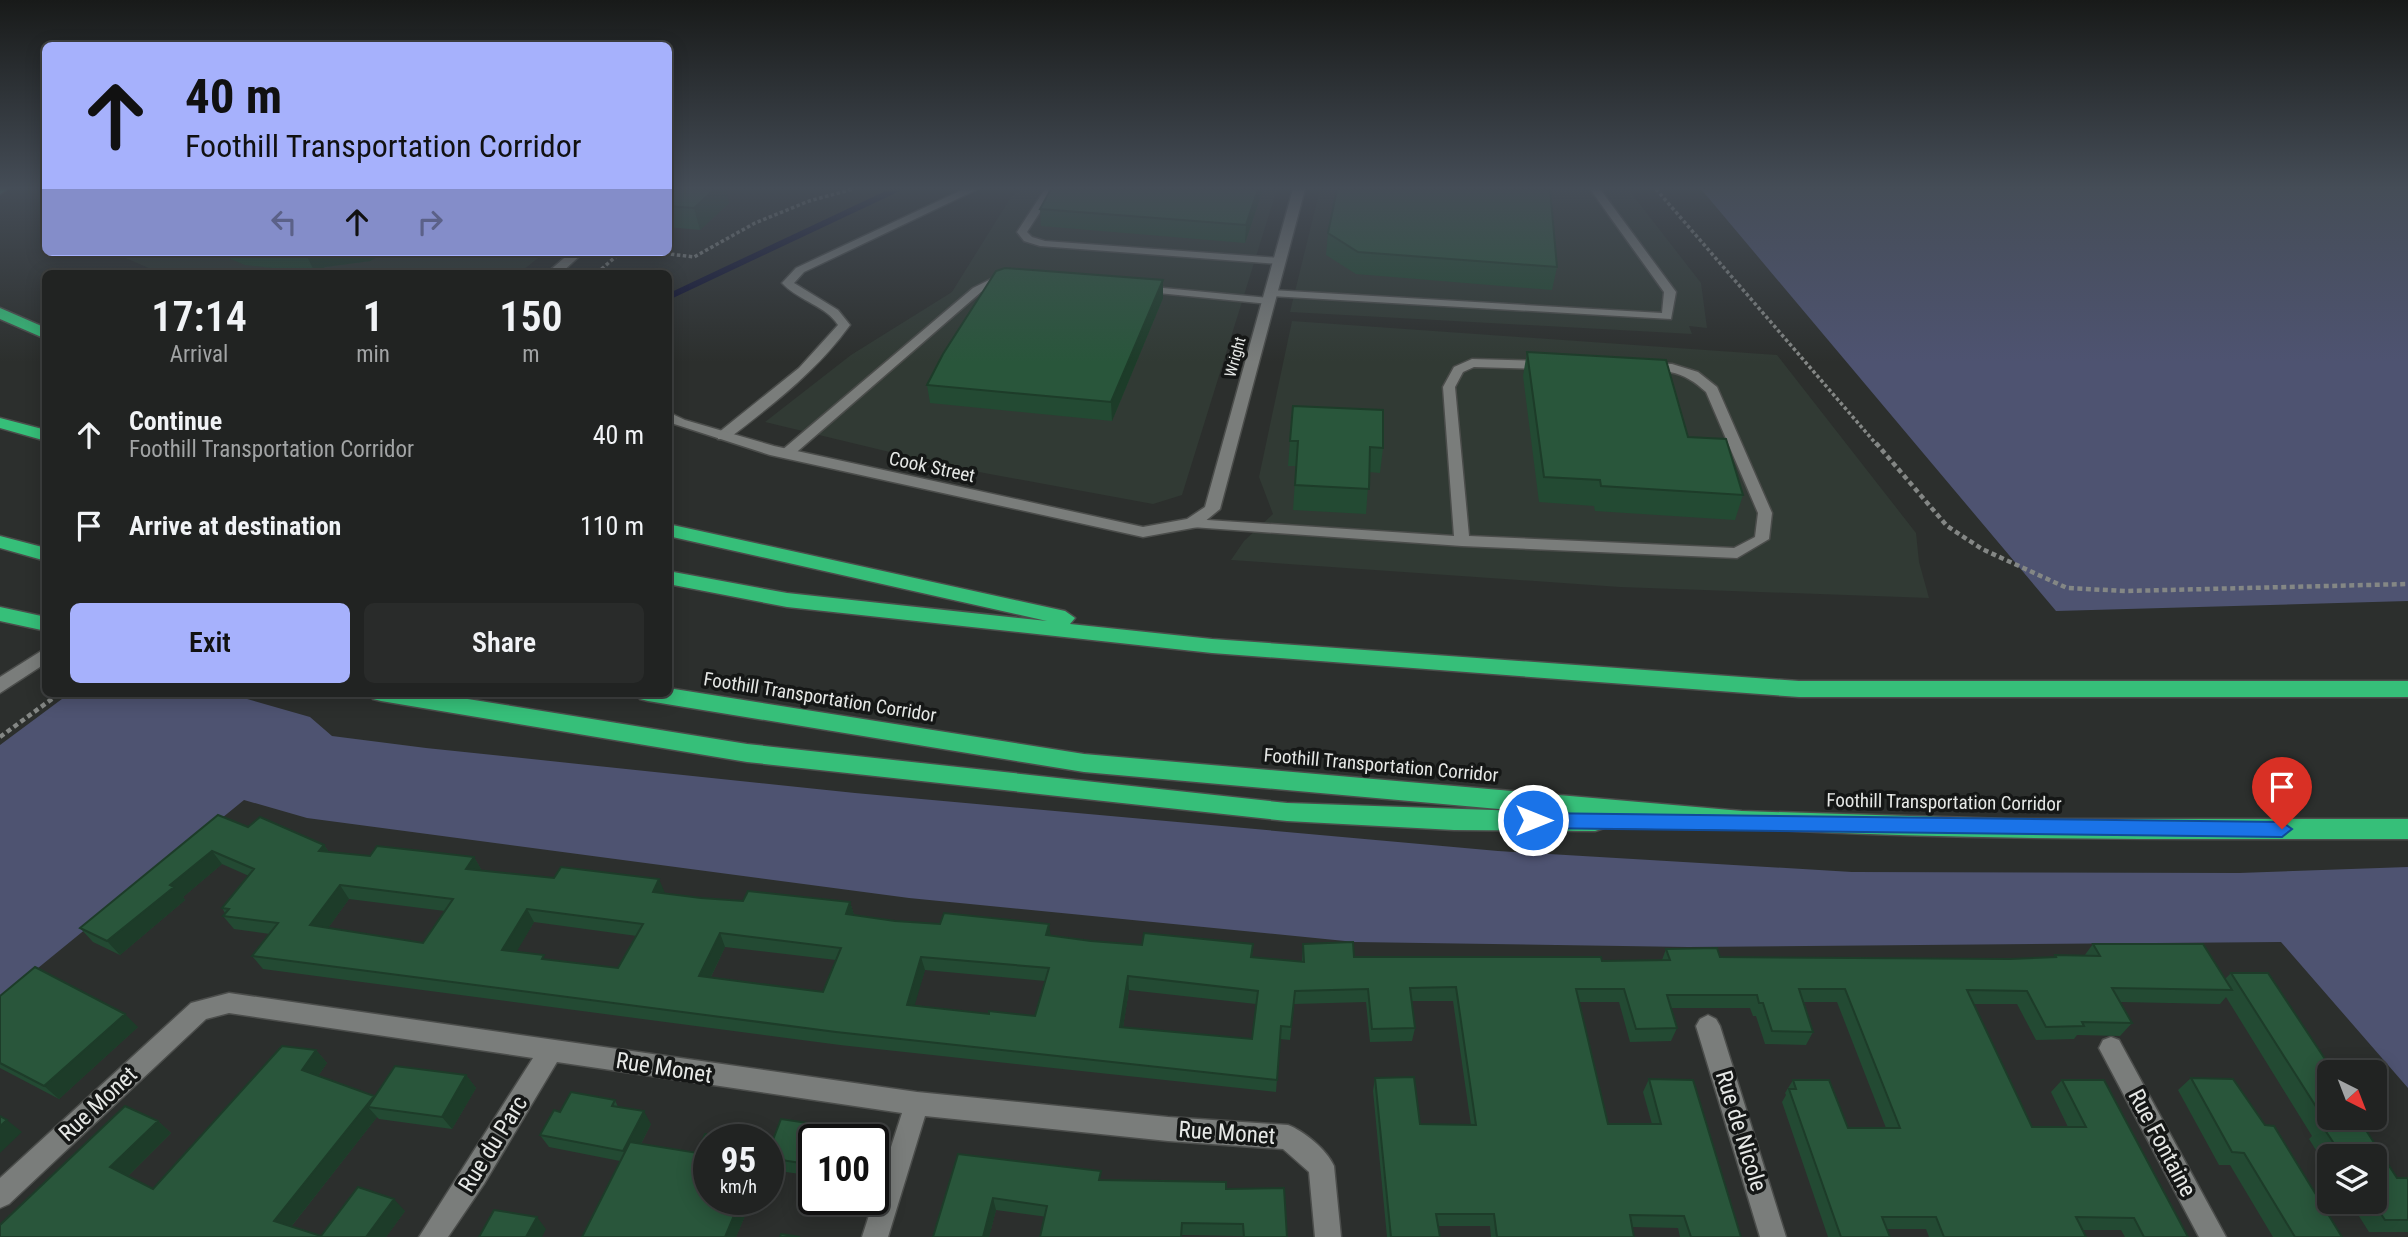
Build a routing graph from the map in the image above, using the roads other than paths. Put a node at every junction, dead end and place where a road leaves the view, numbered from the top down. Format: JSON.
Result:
{"nodes":[{"id":1,"x":850,"y":247,"type":"edge"},
{"id":2,"x":1082,"y":247,"type":"edge"},
{"id":3,"x":1283,"y":247,"type":"edge"},
{"id":4,"x":1637,"y":247,"type":"edge"},
{"id":5,"x":573,"y":256,"type":"edge"},
{"id":6,"x":1279,"y":261,"type":"junction"},
{"id":7,"x":557,"y":270,"type":"edge"},
{"id":8,"x":1018,"y":279,"type":"edge"},
{"id":9,"x":1134,"y":288,"type":"edge"},
{"id":10,"x":1270,"y":297,"type":"junction"},
{"id":11,"x":0,"y":313,"type":"edge"},
{"id":12,"x":0,"y":322,"type":"edge"},
{"id":13,"x":38,"y":331,"type":"edge"},
{"id":14,"x":1556,"y":365,"type":"edge"},
{"id":15,"x":1626,"y":366,"type":"edge"},
{"id":16,"x":672,"y":417,"type":"edge"},
{"id":17,"x":0,"y":423,"type":"edge"},
{"id":18,"x":42,"y":435,"type":"edge"},
{"id":19,"x":723,"y":436,"type":"junction"},
{"id":20,"x":786,"y":454,"type":"junction"},
{"id":21,"x":1192,"y":523,"type":"junction"},
{"id":22,"x":672,"y":531,"type":"edge"},
{"id":23,"x":1462,"y":541,"type":"junction"},
{"id":24,"x":0,"y":542,"type":"edge"},
{"id":25,"x":42,"y":554,"type":"edge"},
{"id":26,"x":672,"y":578,"type":"edge"},
{"id":27,"x":3,"y":614,"type":"edge"},
{"id":28,"x":42,"y":623,"type":"edge"},
{"id":29,"x":1212,"y":646,"type":"junction"},
{"id":30,"x":42,"y":657,"type":"edge"},
{"id":31,"x":0,"y":686,"type":"edge"},
{"id":32,"x":2408,"y":689,"type":"edge"},
{"id":33,"x":405,"y":697,"type":"edge"},
{"id":34,"x":672,"y":697,"type":"edge"},
{"id":35,"x":1742,"y":821,"type":"junction"},
{"id":36,"x":2408,"y":829,"type":"edge"},
{"id":37,"x":1708,"y":1026,"type":"dead end"},
{"id":38,"x":2110,"y":1048,"type":"dead end"},
{"id":39,"x":551,"y":1050,"type":"junction"},
{"id":40,"x":918,"y":1104,"type":"junction"},
{"id":41,"x":0,"y":1195,"type":"edge"},
{"id":42,"x":432,"y":1237,"type":"edge"},
{"id":43,"x":875,"y":1237,"type":"edge"},
{"id":44,"x":1328,"y":1237,"type":"edge"},
{"id":45,"x":1773,"y":1237,"type":"edge"},
{"id":46,"x":2213,"y":1237,"type":"edge"}],
"edges":[{"from":1,"to":19,"type":"lane"},
{"from":2,"to":6,"type":"lane"},
{"from":3,"to":6,"type":"street","name":"Wright"},
{"from":4,"to":10,"type":"lane"},
{"from":5,"to":7,"type":"street"},
{"from":6,"to":10,"type":"street","name":"Wright"},
{"from":8,"to":20,"type":"lane"},
{"from":9,"to":10,"type":"lane"},
{"from":10,"to":21,"type":"street","name":"Wright"},
{"from":11,"to":13,"type":"highway"},
{"from":12,"to":13,"type":"highway"},
{"from":14,"to":23,"type":"lane"},
{"from":15,"to":23,"type":"lane"},
{"from":16,"to":19,"type":"street","name":"Cook Street"},
{"from":17,"to":18,"type":"highway"},
{"from":19,"to":20,"type":"street","name":"Cook Street"},
{"from":20,"to":21,"type":"street","name":"Cook Street"},
{"from":21,"to":23,"type":"lane"},
{"from":22,"to":29,"type":"highway"},
{"from":24,"to":25,"type":"highway"},
{"from":26,"to":29,"type":"highway"},
{"from":27,"to":28,"type":"highway"},
{"from":29,"to":32,"type":"highway"},
{"from":30,"to":31,"type":"street"},
{"from":33,"to":35,"type":"highway"},
{"from":34,"to":35,"type":"highway","name":"Foothill Transportation Corridor"},
{"from":35,"to":36,"type":"highway","name":"Foothill Transportation Corridor"},
{"from":37,"to":45,"type":"street","name":"Rue de Nicole"},
{"from":38,"to":46,"type":"street","name":"Rue Fontaine"},
{"from":39,"to":40,"type":"street","name":"Rue Monet"},
{"from":39,"to":41,"type":"street","name":"Rue Monet"},
{"from":39,"to":42,"type":"street","name":"Rue du Parc"},
{"from":40,"to":43,"type":"street"},
{"from":40,"to":44,"type":"street","name":"Rue Monet"}]}
